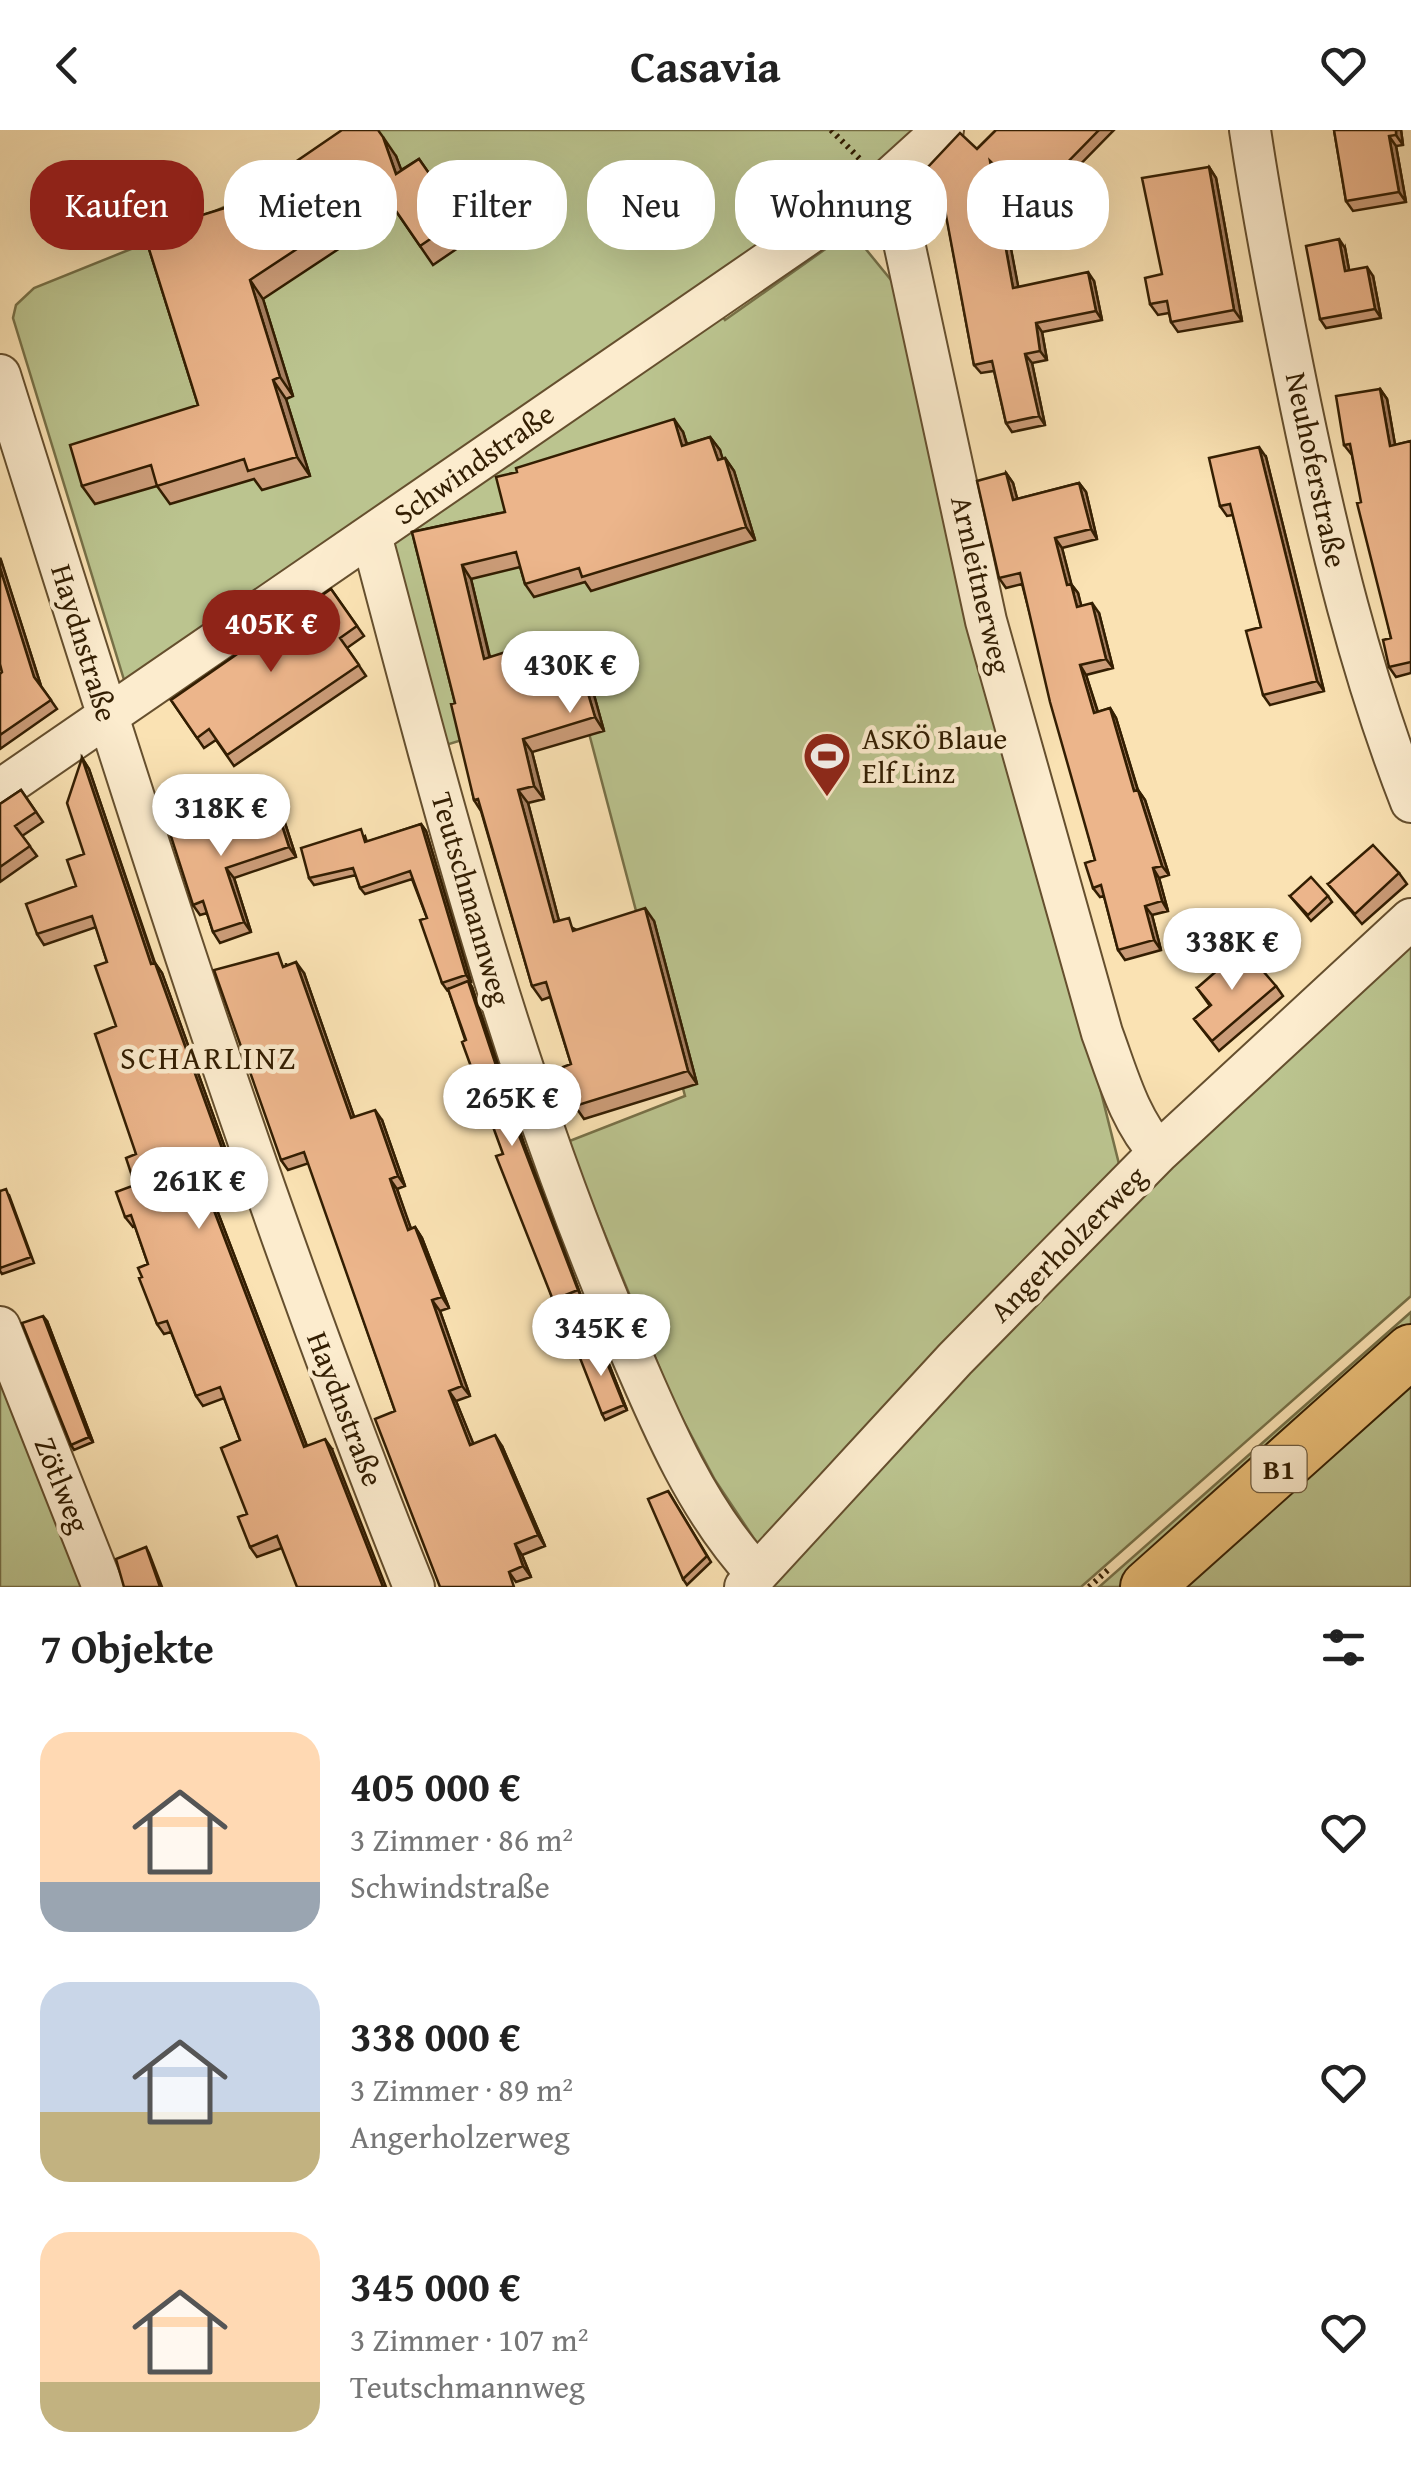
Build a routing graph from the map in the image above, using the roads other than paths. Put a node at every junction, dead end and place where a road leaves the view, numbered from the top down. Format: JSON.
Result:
{"nodes":[{"id":1,"x":943,"y":130,"type":"edge"},
{"id":2,"x":1250,"y":130,"type":"edge"},
{"id":3,"x":910,"y":160,"type":"edge"},
{"id":4,"x":785,"y":250,"type":"edge"},
{"id":5,"x":906,"y":250,"type":"edge"},
{"id":6,"x":0,"y":375,"type":"edge"},
{"id":7,"x":371,"y":535,"type":"junction"},
{"id":8,"x":107,"y":716,"type":"junction"},
{"id":9,"x":0,"y":790,"type":"edge"},
{"id":10,"x":1411,"y":802,"type":"edge"},
{"id":11,"x":1411,"y":919,"type":"edge"},
{"id":12,"x":1159,"y":1152,"type":"junction"},
{"id":13,"x":0,"y":1327,"type":"edge"},
{"id":14,"x":1411,"y":1351,"type":"edge"},
{"id":15,"x":751,"y":1581,"type":"edge"},
{"id":16,"x":103,"y":1587,"type":"edge"},
{"id":17,"x":414,"y":1587,"type":"edge"},
{"id":18,"x":1147,"y":1587,"type":"edge"}],
"edges":[{"from":1,"to":3,"type":"street","name":"Schwindstraße"},
{"from":2,"to":10,"type":"street","name":"Neuhoferstraße"},
{"from":4,"to":7,"type":"street","name":"Schwindstraße"},
{"from":5,"to":12,"type":"street","name":"Arnleitnerweg"},
{"from":6,"to":8,"type":"street","name":"Haydnstraße"},
{"from":7,"to":8,"type":"street","name":"Schwindstraße"},
{"from":7,"to":15,"type":"street","name":"Teutschmannweg"},
{"from":8,"to":9,"type":"street","name":"Schwindstraße"},
{"from":8,"to":17,"type":"street","name":"Haydnstraße"},
{"from":11,"to":12,"type":"street","name":"Angerholzerweg"},
{"from":12,"to":15,"type":"street","name":"Angerholzerweg"},
{"from":13,"to":16,"type":"street","name":"Zötlweg"},
{"from":14,"to":18,"type":"main road","number":"B1"}]}
